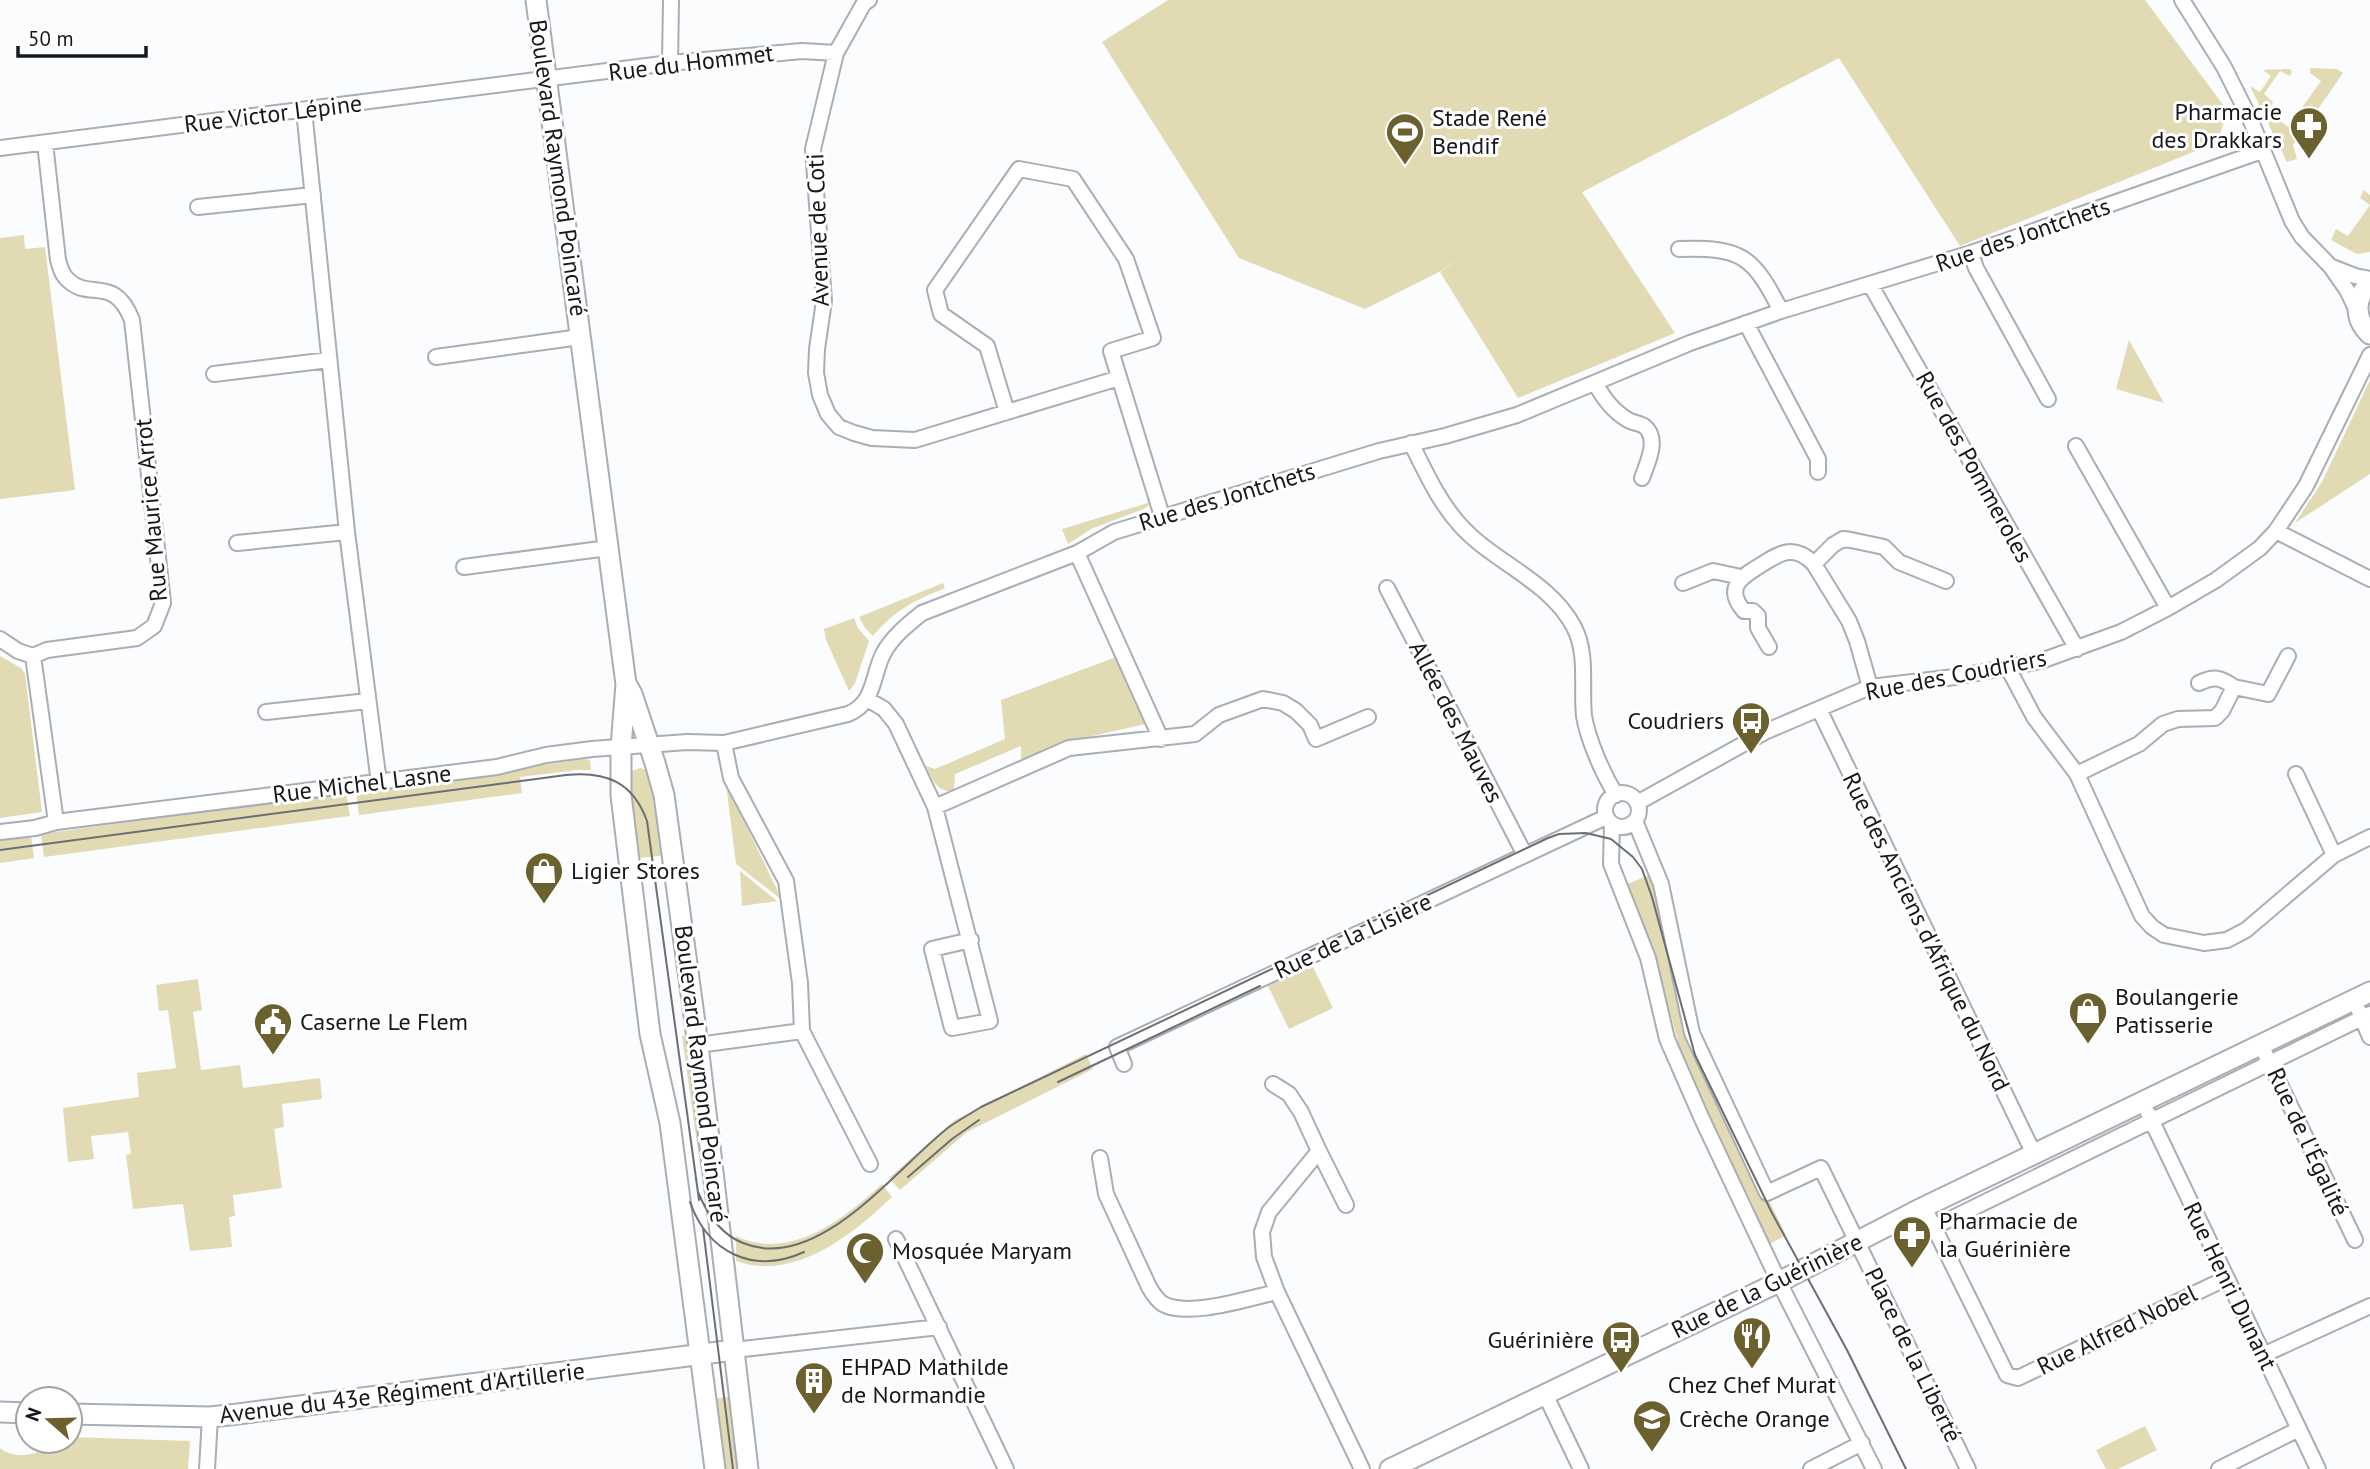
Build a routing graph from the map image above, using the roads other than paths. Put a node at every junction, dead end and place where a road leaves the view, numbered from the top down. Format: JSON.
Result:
{"nodes":[{"id":1,"x":536,"y":0,"type":"edge"},
{"id":2,"x":671,"y":0,"type":"edge"},
{"id":3,"x":869,"y":0,"type":"edge"},
{"id":4,"x":2182,"y":0,"type":"edge"},
{"id":5,"x":836,"y":53,"type":"junction"},
{"id":6,"x":670,"y":63,"type":"junction"},
{"id":7,"x":546,"y":79,"type":"junction"},
{"id":8,"x":304,"y":110,"type":"junction"},
{"id":9,"x":45,"y":143,"type":"junction"},
{"id":10,"x":0,"y":148,"type":"edge"},
{"id":11,"x":2262,"y":151,"type":"junction"},
{"id":12,"x":313,"y":195,"type":"junction"},
{"id":13,"x":198,"y":207,"type":"dead end"},
{"id":14,"x":1679,"y":249,"type":"dead end"},
{"id":15,"x":1971,"y":253,"type":"junction"},
{"id":16,"x":2330,"y":267,"type":"junction"},
{"id":17,"x":2370,"y":281,"type":"edge"},
{"id":18,"x":1870,"y":285,"type":"junction"},
{"id":19,"x":1781,"y":311,"type":"junction"},
{"id":20,"x":2357,"y":311,"type":"junction"},
{"id":21,"x":1746,"y":323,"type":"junction"},
{"id":22,"x":2370,"y":334,"type":"edge"},
{"id":23,"x":580,"y":337,"type":"junction"},
{"id":24,"x":2370,"y":355,"type":"edge"},
{"id":25,"x":436,"y":357,"type":"dead end"},
{"id":26,"x":329,"y":360,"type":"junction"},
{"id":27,"x":214,"y":374,"type":"dead end"},
{"id":28,"x":1119,"y":378,"type":"junction"},
{"id":29,"x":1595,"y":383,"type":"junction"},
{"id":30,"x":2048,"y":399,"type":"dead end"},
{"id":31,"x":1007,"y":412,"type":"junction"},
{"id":32,"x":1411,"y":443,"type":"junction"},
{"id":33,"x":2076,"y":446,"type":"dead end"},
{"id":34,"x":1818,"y":472,"type":"dead end"},
{"id":35,"x":1642,"y":478,"type":"dead end"},
{"id":36,"x":1162,"y":516,"type":"junction"},
{"id":37,"x":2276,"y":531,"type":"junction"},
{"id":38,"x":348,"y":532,"type":"junction"},
{"id":39,"x":237,"y":543,"type":"dead end"},
{"id":40,"x":608,"y":548,"type":"junction"},
{"id":41,"x":1077,"y":552,"type":"junction"},
{"id":42,"x":1814,"y":564,"type":"junction"},
{"id":43,"x":464,"y":567,"type":"dead end"},
{"id":44,"x":1741,"y":577,"type":"junction"},
{"id":45,"x":2370,"y":579,"type":"edge"},
{"id":46,"x":1947,"y":581,"type":"dead end"},
{"id":47,"x":1683,"y":583,"type":"dead end"},
{"id":48,"x":1387,"y":589,"type":"dead end"},
{"id":49,"x":2168,"y":608,"type":"junction"},
{"id":50,"x":0,"y":639,"type":"edge"},
{"id":51,"x":1769,"y":647,"type":"dead end"},
{"id":52,"x":2077,"y":649,"type":"junction"},
{"id":53,"x":33,"y":656,"type":"junction"},
{"id":54,"x":2288,"y":656,"type":"dead end"},
{"id":55,"x":2008,"y":668,"type":"junction"},
{"id":56,"x":2199,"y":683,"type":"dead end"},
{"id":57,"x":626,"y":684,"type":"junction"},
{"id":58,"x":1870,"y":687,"type":"junction"},
{"id":59,"x":2234,"y":687,"type":"junction"},
{"id":60,"x":867,"y":699,"type":"junction"},
{"id":61,"x":368,"y":701,"type":"junction"},
{"id":62,"x":1819,"y":709,"type":"junction"},
{"id":63,"x":266,"y":712,"type":"dead end"},
{"id":64,"x":1368,"y":717,"type":"dead end"},
{"id":65,"x":1161,"y":738,"type":"junction"},
{"id":66,"x":724,"y":743,"type":"junction"},
{"id":67,"x":648,"y":744,"type":"junction"},
{"id":68,"x":621,"y":747,"type":"junction"},
{"id":69,"x":2296,"y":774,"type":"dead end"},
{"id":70,"x":2077,"y":775,"type":"junction"},
{"id":71,"x":379,"y":783,"type":"junction"},
{"id":72,"x":1616,"y":794,"type":"junction"},
{"id":73,"x":1637,"y":803,"type":"junction"},
{"id":74,"x":935,"y":807,"type":"junction"},
{"id":75,"x":1609,"y":820,"type":"junction"},
{"id":76,"x":1635,"y":821,"type":"junction"},
{"id":77,"x":56,"y":822,"type":"junction"},
{"id":78,"x":0,"y":832,"type":"edge"},
{"id":79,"x":2370,"y":837,"type":"edge"},
{"id":80,"x":1525,"y":855,"type":"junction"},
{"id":81,"x":2334,"y":855,"type":"junction"},
{"id":82,"x":971,"y":940,"type":"junction"},
{"id":83,"x":2362,"y":996,"type":"edge"},
{"id":84,"x":2366,"y":1016,"type":"edge"},
{"id":85,"x":802,"y":1031,"type":"junction"},
{"id":86,"x":2370,"y":1037,"type":"edge"},
{"id":87,"x":698,"y":1045,"type":"junction"},
{"id":88,"x":2261,"y":1045,"type":"junction"},
{"id":89,"x":2271,"y":1063,"type":"junction"},
{"id":90,"x":1124,"y":1064,"type":"dead end"},
{"id":91,"x":1273,"y":1084,"type":"dead end"},
{"id":92,"x":2143,"y":1103,"type":"junction"},
{"id":93,"x":2151,"y":1121,"type":"junction"},
{"id":94,"x":1319,"y":1151,"type":"junction"},
{"id":95,"x":2034,"y":1154,"type":"junction"},
{"id":96,"x":1100,"y":1158,"type":"dead end"},
{"id":97,"x":870,"y":1164,"type":"dead end"},
{"id":98,"x":1346,"y":1205,"type":"dead end"},
{"id":99,"x":1924,"y":1207,"type":"junction"},
{"id":100,"x":1934,"y":1227,"type":"junction"},
{"id":101,"x":897,"y":1240,"type":"dead end"},
{"id":102,"x":2355,"y":1240,"type":"dead end"},
{"id":103,"x":1857,"y":1242,"type":"junction"},
{"id":104,"x":2227,"y":1278,"type":"junction"},
{"id":105,"x":1779,"y":1282,"type":"junction"},
{"id":106,"x":1277,"y":1292,"type":"junction"},
{"id":107,"x":2370,"y":1306,"type":"edge"},
{"id":108,"x":939,"y":1328,"type":"junction"},
{"id":109,"x":734,"y":1350,"type":"junction"},
{"id":110,"x":2263,"y":1355,"type":"junction"},
{"id":111,"x":699,"y":1356,"type":"junction"},
{"id":112,"x":1545,"y":1394,"type":"junction"},
{"id":113,"x":84,"y":1414,"type":"edge"},
{"id":114,"x":210,"y":1417,"type":"junction"},
{"id":115,"x":2299,"y":1429,"type":"junction"},
{"id":116,"x":1861,"y":1443,"type":"junction"},
{"id":117,"x":207,"y":1469,"type":"edge"},
{"id":118,"x":715,"y":1469,"type":"edge"},
{"id":119,"x":748,"y":1469,"type":"edge"},
{"id":120,"x":1006,"y":1469,"type":"edge"},
{"id":121,"x":1362,"y":1469,"type":"edge"},
{"id":122,"x":1390,"y":1469,"type":"edge"},
{"id":123,"x":1581,"y":1469,"type":"edge"},
{"id":124,"x":1811,"y":1469,"type":"edge"},
{"id":125,"x":1874,"y":1469,"type":"edge"},
{"id":126,"x":1968,"y":1469,"type":"edge"},
{"id":127,"x":2219,"y":1469,"type":"edge"},
{"id":128,"x":2318,"y":1469,"type":"edge"}],
"edges":[{"from":1,"to":7,"type":"main road","name":"Boulevard Raymond Poincaré"},
{"from":2,"to":6,"type":"street"},
{"from":3,"to":5,"type":"street","name":"Avenue de Coti"},
{"from":4,"to":11,"type":"street"},
{"from":5,"to":6,"type":"street","name":"Rue du Hommet"},
{"from":5,"to":31,"type":"street","name":"Avenue de Coti"},
{"from":6,"to":7,"type":"street","name":"Rue du Hommet"},
{"from":7,"to":8,"type":"street","name":"Rue Victor Lépine"},
{"from":7,"to":23,"type":"main road","name":"Boulevard Raymond Poincaré"},
{"from":8,"to":9,"type":"street","name":"Rue Victor Lépine"},
{"from":8,"to":12,"type":"street"},
{"from":9,"to":10,"type":"street","name":"Rue Victor Lépine"},
{"from":9,"to":53,"type":"street","name":"Rue Maurice Arrot"},
{"from":11,"to":15,"type":"street","name":"Rue des Jontchets"},
{"from":11,"to":16,"type":"street"},
{"from":12,"to":13,"type":"street"},
{"from":12,"to":26,"type":"street"},
{"from":14,"to":19,"type":"street"},
{"from":15,"to":18,"type":"street","name":"Rue des Jontchets"},
{"from":15,"to":30,"type":"street"},
{"from":16,"to":17,"type":"street"},
{"from":16,"to":20,"type":"street"},
{"from":17,"to":20,"type":"main road"},
{"from":18,"to":19,"type":"street","name":"Rue des Jontchets"},
{"from":18,"to":52,"type":"street","name":"Rue des Pommeroles"},
{"from":19,"to":21,"type":"street","name":"Rue des Jontchets"},
{"from":20,"to":22,"type":"main road"},
{"from":21,"to":29,"type":"street","name":"Rue des Jontchets"},
{"from":21,"to":34,"type":"street"},
{"from":23,"to":25,"type":"street","name":"Boulevard Raymond Poincaré"},
{"from":23,"to":40,"type":"main road","name":"Boulevard Raymond Poincaré"},
{"from":24,"to":37,"type":"street","name":"Rue des Coudriers"},
{"from":26,"to":27,"type":"street"},
{"from":26,"to":38,"type":"street"},
{"from":28,"to":31,"type":"street","name":"Avenue de Coti"},
{"from":28,"to":31,"type":"street"},
{"from":28,"to":36,"type":"street"},
{"from":29,"to":32,"type":"street","name":"Rue des Jontchets"},
{"from":29,"to":35,"type":"street"},
{"from":32,"to":36,"type":"street","name":"Rue des Jontchets"},
{"from":32,"to":72,"type":"street"},
{"from":33,"to":49,"type":"street"},
{"from":36,"to":41,"type":"street","name":"Rue des Jontchets"},
{"from":37,"to":45,"type":"street"},
{"from":37,"to":49,"type":"street","name":"Rue des Coudriers"},
{"from":38,"to":39,"type":"street"},
{"from":38,"to":61,"type":"street"},
{"from":40,"to":43,"type":"street"},
{"from":40,"to":57,"type":"main road","name":"Boulevard Raymond Poincaré"},
{"from":41,"to":60,"type":"street","name":"Rue des Jontchets"},
{"from":41,"to":65,"type":"street"},
{"from":42,"to":44,"type":"street"},
{"from":42,"to":46,"type":"street"},
{"from":42,"to":58,"type":"street"},
{"from":44,"to":47,"type":"street"},
{"from":44,"to":51,"type":"street"},
{"from":48,"to":80,"type":"street","name":"Allée des Mauves"},
{"from":49,"to":52,"type":"street","name":"Rue des Coudriers"},
{"from":50,"to":53,"type":"street"},
{"from":52,"to":55,"type":"street","name":"Rue des Coudriers"},
{"from":53,"to":77,"type":"street"},
{"from":54,"to":59,"type":"street"},
{"from":55,"to":58,"type":"street","name":"Rue des Coudriers"},
{"from":55,"to":70,"type":"street"},
{"from":56,"to":59,"type":"street"},
{"from":57,"to":67,"type":"main road","name":"Boulevard Raymond Poincaré"},
{"from":57,"to":68,"type":"main road","name":"Boulevard Raymond Poincaré"},
{"from":58,"to":62,"type":"street","name":"Rue des Coudriers"},
{"from":59,"to":70,"type":"street"},
{"from":60,"to":66,"type":"street"},
{"from":60,"to":74,"type":"street"},
{"from":61,"to":63,"type":"street"},
{"from":61,"to":71,"type":"street"},
{"from":62,"to":73,"type":"street","name":"Rue des Coudriers"},
{"from":62,"to":95,"type":"street","name":"Rue des Anciens d'Afrique du Nord"},
{"from":64,"to":65,"type":"street"},
{"from":65,"to":74,"type":"street"},
{"from":66,"to":67,"type":"street","name":"Rue Michel Lasne"},
{"from":66,"to":85,"type":"street"},
{"from":67,"to":68,"type":"street","name":"Rue Michel Lasne"},
{"from":67,"to":87,"type":"main road","name":"Boulevard Raymond Poincaré"},
{"from":68,"to":71,"type":"street","name":"Rue Michel Lasne"},
{"from":68,"to":111,"type":"main road","name":"Boulevard Raymond Poincaré"},
{"from":69,"to":81,"type":"street"},
{"from":70,"to":81,"type":"street"},
{"from":71,"to":77,"type":"street","name":"Rue Michel Lasne"},
{"from":72,"to":73,"type":"street"},
{"from":72,"to":75,"type":"street"},
{"from":73,"to":76,"type":"street"},
{"from":74,"to":82,"type":"street"},
{"from":75,"to":76,"type":"street"},
{"from":75,"to":80,"type":"street","name":"Rue de la Lisière"},
{"from":75,"to":105,"type":"street"},
{"from":76,"to":103,"type":"street","name":"Place de la Liberté"},
{"from":77,"to":78,"type":"street","name":"Rue Michel Lasne"},
{"from":79,"to":81,"type":"street"},
{"from":80,"to":90,"type":"street","name":"Rue de la Lisière"},
{"from":82,"to":82,"type":"street"},
{"from":83,"to":84,"type":"street"},
{"from":83,"to":88,"type":"main road","name":"Rue de la Guérinière"},
{"from":84,"to":86,"type":"street"},
{"from":84,"to":89,"type":"street"},
{"from":85,"to":87,"type":"street"},
{"from":85,"to":97,"type":"street"},
{"from":87,"to":109,"type":"main road","name":"Boulevard Raymond Poincaré"},
{"from":88,"to":89,"type":"street","name":"Rue de l'Égalité"},
{"from":88,"to":92,"type":"main road","name":"Rue de la Guérinière"},
{"from":89,"to":93,"type":"street"},
{"from":89,"to":102,"type":"street","name":"Rue de l'Égalité"},
{"from":91,"to":94,"type":"street"},
{"from":92,"to":93,"type":"street","name":"Rue Henri Dunant"},
{"from":92,"to":95,"type":"main road","name":"Rue de la Guérinière"},
{"from":93,"to":100,"type":"street"},
{"from":93,"to":104,"type":"street","name":"Rue Henri Dunant"},
{"from":94,"to":98,"type":"street"},
{"from":94,"to":106,"type":"street"},
{"from":95,"to":99,"type":"main road","name":"Rue de la Guérinière"},
{"from":96,"to":106,"type":"street"},
{"from":99,"to":100,"type":"street"},
{"from":99,"to":103,"type":"main road","name":"Rue de la Guérinière"},
{"from":100,"to":104,"type":"street","name":"Rue Alfred Nobel"},
{"from":101,"to":108,"type":"street"},
{"from":103,"to":105,"type":"main road","name":"Rue de la Guérinière"},
{"from":103,"to":126,"type":"street","name":"Place de la Liberté"},
{"from":104,"to":110,"type":"street","name":"Rue Henri Dunant"},
{"from":105,"to":112,"type":"main road","name":"Rue de la Guérinière"},
{"from":105,"to":116,"type":"street"},
{"from":106,"to":121,"type":"street"},
{"from":107,"to":110,"type":"street"},
{"from":108,"to":109,"type":"street"},
{"from":108,"to":120,"type":"street"},
{"from":109,"to":111,"type":"main road","name":"Avenue du 43e Régiment d'Artillerie"},
{"from":109,"to":119,"type":"main road","name":"Boulevard Raymond Poincaré"},
{"from":110,"to":115,"type":"street","name":"Rue Henri Dunant"},
{"from":111,"to":114,"type":"main road","name":"Avenue du 43e Régiment d'Artillerie"},
{"from":111,"to":118,"type":"main road","name":"Boulevard Raymond Poincaré"},
{"from":112,"to":122,"type":"main road","name":"Rue de la Guérinière"},
{"from":112,"to":123,"type":"street"},
{"from":113,"to":114,"type":"main road","name":"Avenue du 43e Régiment d'Artillerie"},
{"from":114,"to":117,"type":"street"},
{"from":115,"to":127,"type":"street"},
{"from":115,"to":128,"type":"street","name":"Rue Henri Dunant"},
{"from":116,"to":124,"type":"street"},
{"from":116,"to":125,"type":"street"}]}
